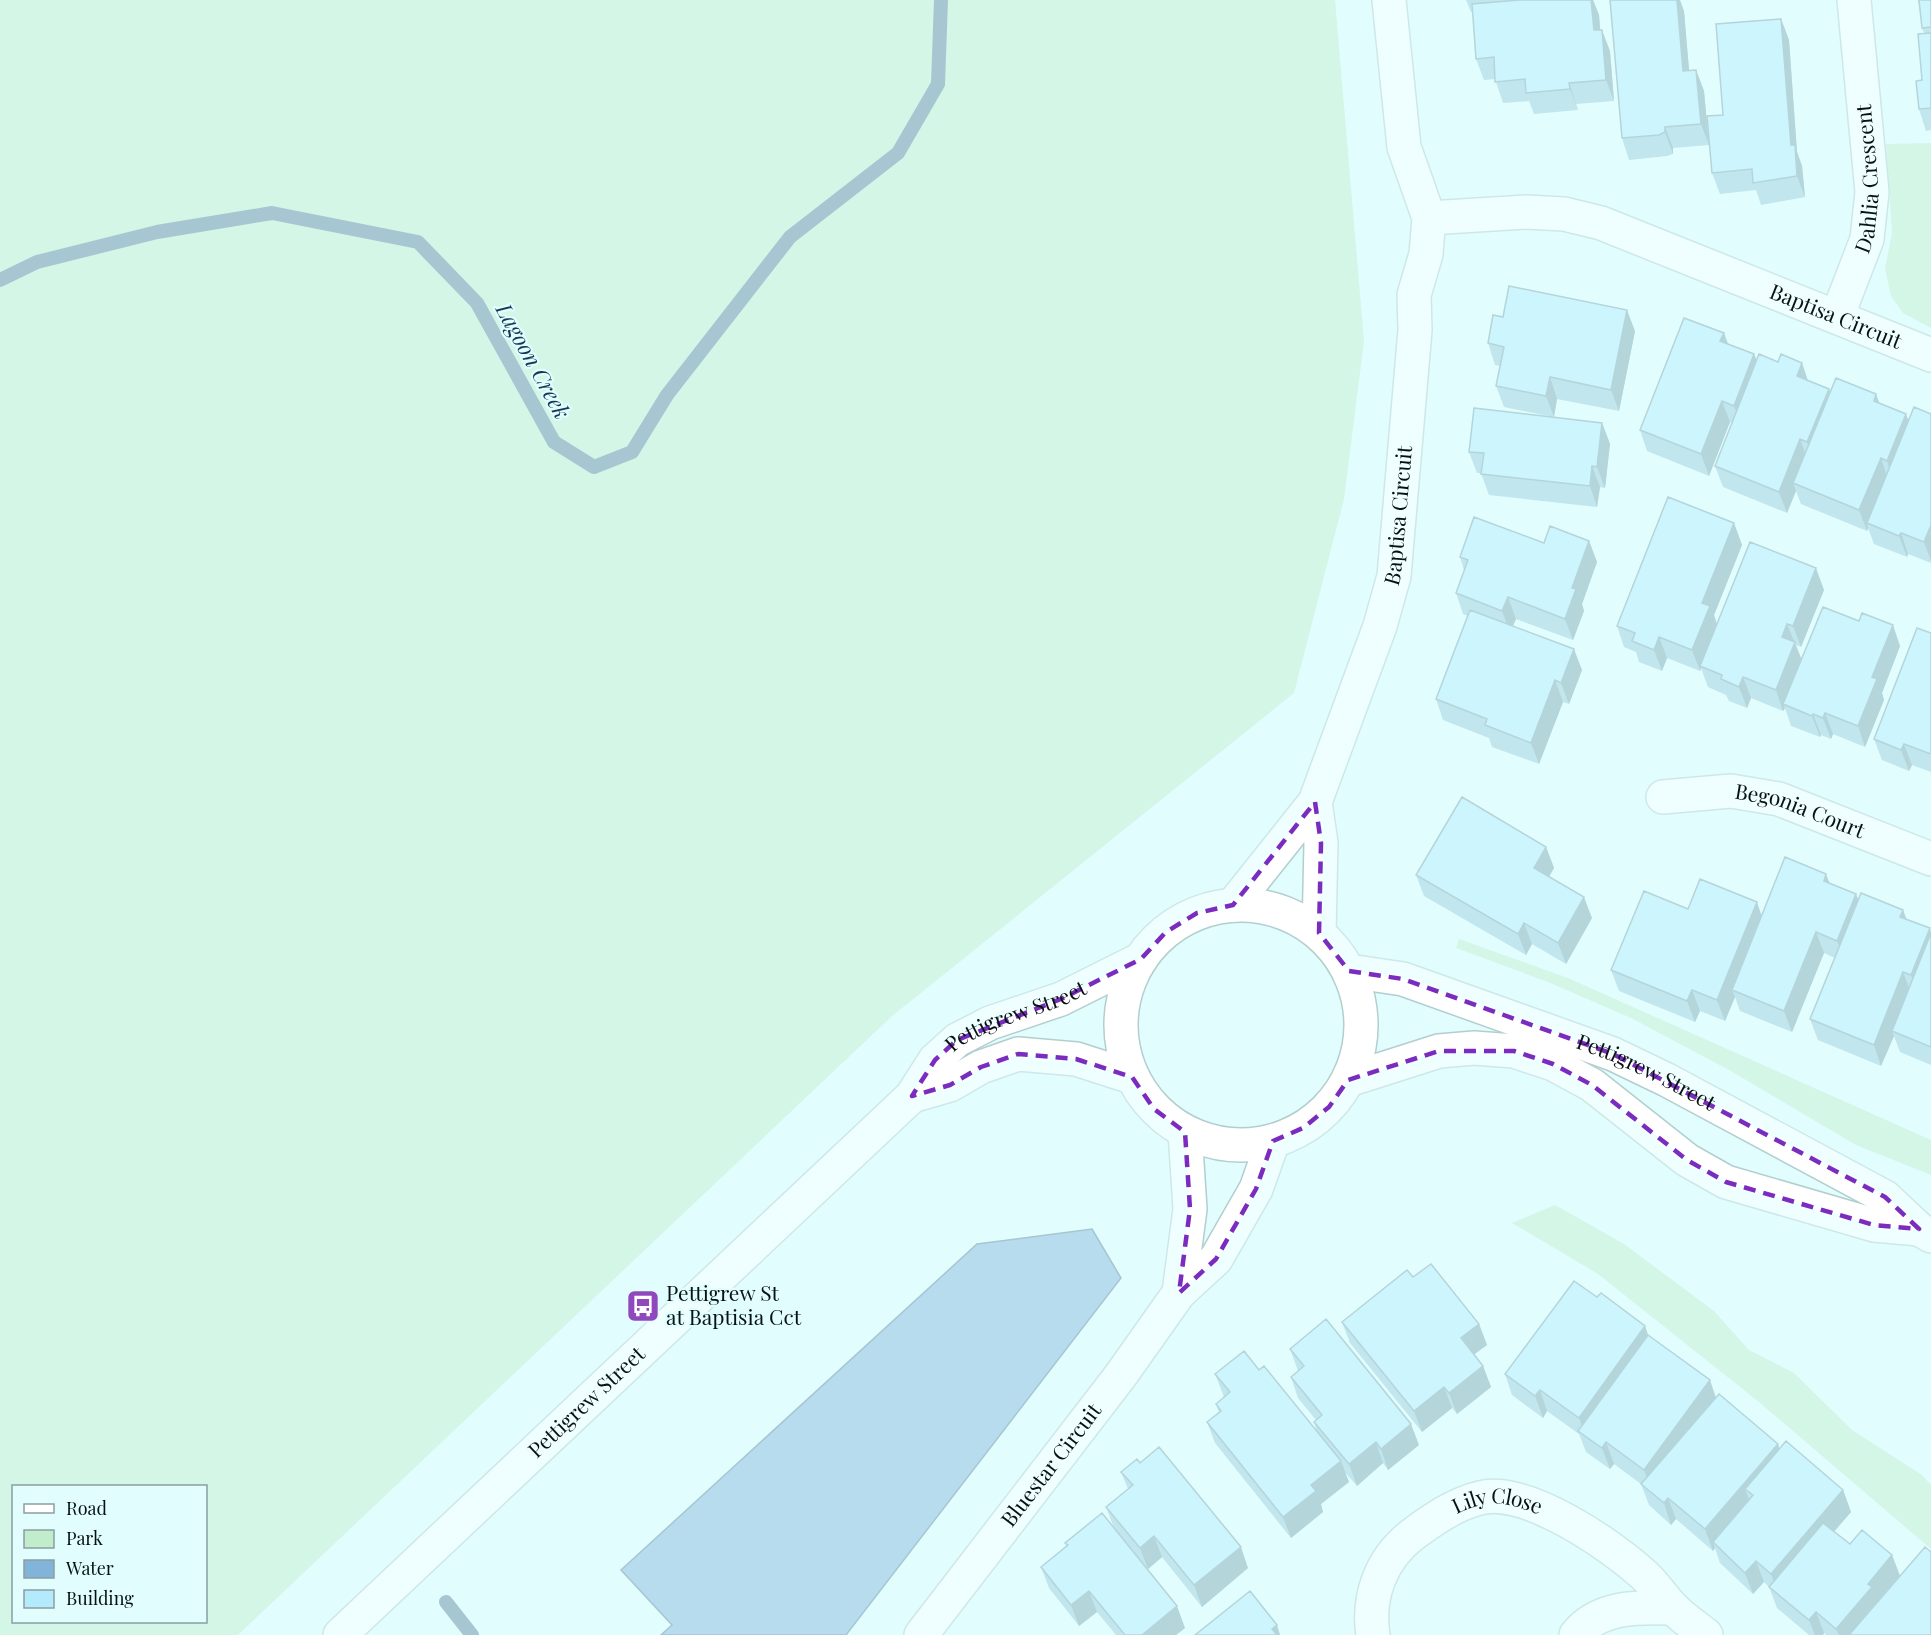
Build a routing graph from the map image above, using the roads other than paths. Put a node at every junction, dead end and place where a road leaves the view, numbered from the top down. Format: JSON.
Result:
{"nodes":[{"id":1,"x":1389,"y":0,"type":"edge"},
{"id":2,"x":1854,"y":0,"type":"edge"},
{"id":3,"x":1429,"y":218,"type":"junction"},
{"id":4,"x":1837,"y":317,"type":"junction"},
{"id":5,"x":1931,"y":356,"type":"edge"},
{"id":6,"x":1663,"y":797,"type":"dead end"},
{"id":7,"x":1315,"y":802,"type":"junction"},
{"id":8,"x":1931,"y":859,"type":"edge"},
{"id":9,"x":1233,"y":905,"type":"junction"},
{"id":10,"x":1319,"y":933,"type":"junction"},
{"id":11,"x":1141,"y":959,"type":"junction"},
{"id":12,"x":1349,"y":971,"type":"junction"},
{"id":13,"x":1132,"y":1077,"type":"junction"},
{"id":14,"x":1348,"y":1080,"type":"junction"},
{"id":15,"x":912,"y":1096,"type":"junction"},
{"id":16,"x":1185,"y":1132,"type":"junction"},
{"id":17,"x":1273,"y":1141,"type":"junction"},
{"id":18,"x":1925,"y":1232,"type":"edge"},
{"id":19,"x":1179,"y":1293,"type":"junction"},
{"id":20,"x":1672,"y":1608,"type":"junction"},
{"id":21,"x":350,"y":1633,"type":"edge"},
{"id":22,"x":921,"y":1635,"type":"edge"},
{"id":23,"x":1373,"y":1635,"type":"edge"},
{"id":24,"x":1576,"y":1635,"type":"edge"},
{"id":25,"x":1706,"y":1635,"type":"edge"}],
"edges":[{"from":1,"to":3,"type":"street","name":"Baptisa Circuit"},
{"from":2,"to":4,"type":"street","name":"Dahlia Crescent"},
{"from":3,"to":4,"type":"street","name":"Baptisa Circuit"},
{"from":3,"to":7,"type":"street","name":"Baptisa Circuit"},
{"from":4,"to":5,"type":"street","name":"Baptisa Circuit"},
{"from":6,"to":8,"type":"street","name":"Begonia Court"},
{"from":7,"to":9,"type":"street","name":"Baptisa Circuit"},
{"from":7,"to":10,"type":"street","name":"Baptisa Circuit"},
{"from":9,"to":10,"type":"street"},
{"from":9,"to":11,"type":"street"},
{"from":10,"to":12,"type":"street"},
{"from":11,"to":13,"type":"street"},
{"from":11,"to":15,"type":"street","name":"Pettigrew Street"},
{"from":12,"to":14,"type":"street"},
{"from":12,"to":18,"type":"street","name":"Pettigrew Street"},
{"from":13,"to":15,"type":"street","name":"Pettigrew Street"},
{"from":13,"to":16,"type":"street"},
{"from":14,"to":17,"type":"street"},
{"from":14,"to":18,"type":"street","name":"Pettigrew Street"},
{"from":15,"to":21,"type":"street","name":"Pettigrew Street"},
{"from":16,"to":17,"type":"street"},
{"from":16,"to":19,"type":"street","name":"Bluestar Circuit"},
{"from":17,"to":19,"type":"street","name":"Bluestar Circuit"},
{"from":19,"to":22,"type":"street","name":"Bluestar Circuit"},
{"from":20,"to":23,"type":"street","name":"Lily Close"},
{"from":20,"to":24,"type":"street"},
{"from":20,"to":25,"type":"street","name":"Lily Close"}]}
